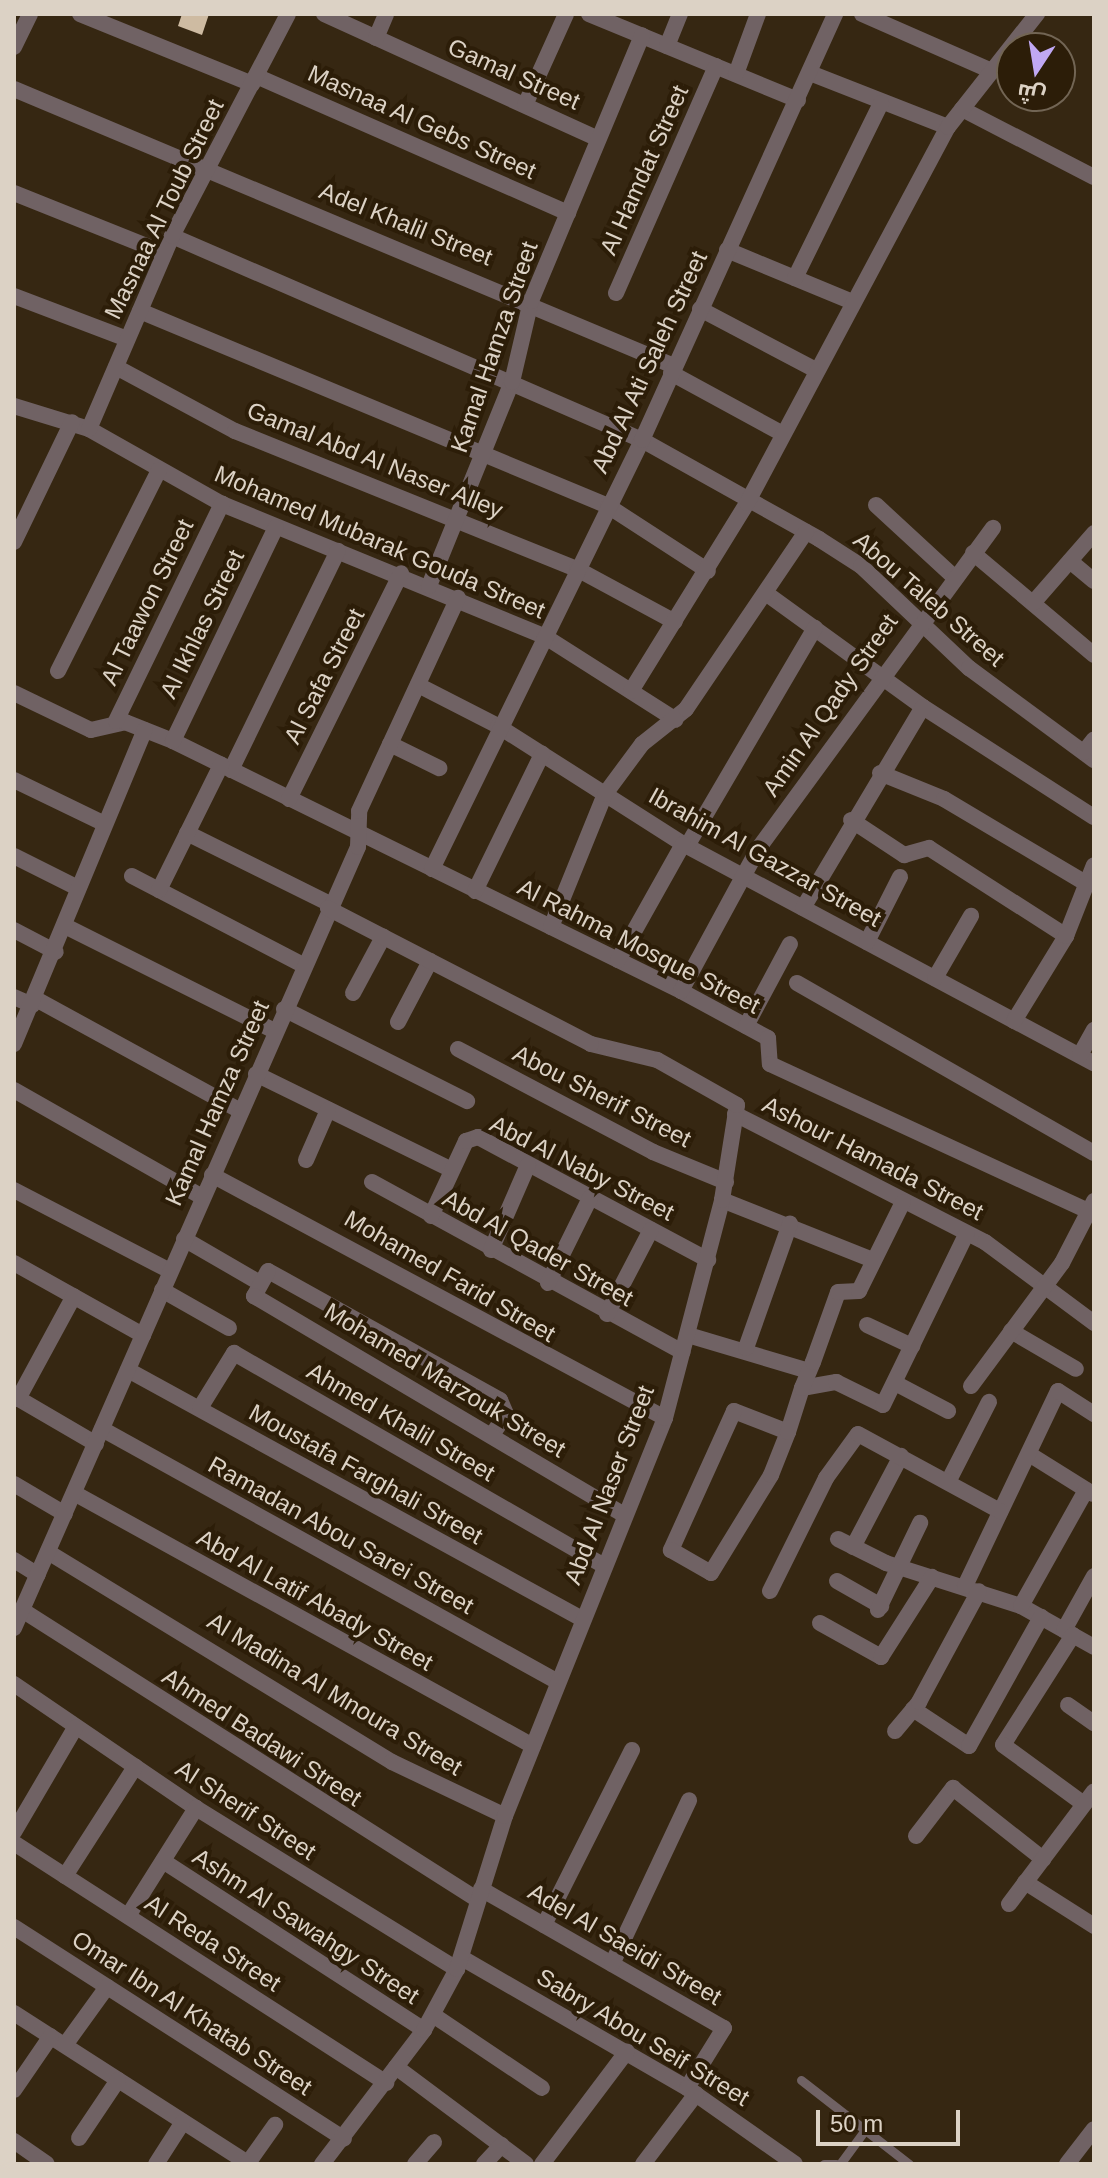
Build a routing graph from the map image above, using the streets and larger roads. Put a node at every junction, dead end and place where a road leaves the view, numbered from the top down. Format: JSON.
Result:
{"nodes":[{"id":1,"x":30,"y":14,"type":"edge"},
{"id":2,"x":80,"y":14,"type":"edge"},
{"id":3,"x":288,"y":14,"type":"edge"},
{"id":4,"x":324,"y":14,"type":"edge"},
{"id":5,"x":386,"y":14,"type":"edge"},
{"id":6,"x":566,"y":14,"type":"edge"},
{"id":7,"x":680,"y":14,"type":"edge"},
{"id":8,"x":758,"y":14,"type":"edge"},
{"id":9,"x":835,"y":14,"type":"edge"},
{"id":10,"x":862,"y":14,"type":"edge"},
{"id":11,"x":1037,"y":14,"type":"edge"},
{"id":12,"x":597,"y":16,"type":"edge"},
{"id":13,"x":642,"y":35,"type":"junction"},
{"id":14,"x":376,"y":38,"type":"junction"},
{"id":15,"x":667,"y":46,"type":"junction"},
{"id":16,"x":14,"y":47,"type":"edge"},
{"id":17,"x":716,"y":66,"type":"junction"},
{"id":18,"x":992,"y":71,"type":"junction"},
{"id":19,"x":810,"y":73,"type":"junction"},
{"id":20,"x":736,"y":74,"type":"junction"},
{"id":21,"x":254,"y":80,"type":"junction"},
{"id":22,"x":14,"y":89,"type":"edge"},
{"id":23,"x":798,"y":100,"type":"junction"},
{"id":24,"x":881,"y":103,"type":"junction"},
{"id":25,"x":525,"y":105,"type":"junction"},
{"id":26,"x":962,"y":109,"type":"junction"},
{"id":27,"x":948,"y":127,"type":"junction"},
{"id":28,"x":598,"y":139,"type":"junction"},
{"id":29,"x":207,"y":167,"type":"junction"},
{"id":30,"x":1094,"y":177,"type":"edge"},
{"id":31,"x":14,"y":193,"type":"edge"},
{"id":32,"x":568,"y":213,"type":"junction"},
{"id":33,"x":172,"y":236,"type":"junction"},
{"id":34,"x":727,"y":250,"type":"junction"},
{"id":35,"x":164,"y":253,"type":"junction"},
{"id":36,"x":795,"y":278,"type":"junction"},
{"id":37,"x":616,"y":293,"type":"dead end"},
{"id":38,"x":14,"y":296,"type":"edge"},
{"id":39,"x":531,"y":301,"type":"junction"},
{"id":40,"x":850,"y":301,"type":"junction"},
{"id":41,"x":700,"y":309,"type":"junction"},
{"id":42,"x":140,"y":311,"type":"junction"},
{"id":43,"x":127,"y":339,"type":"junction"},
{"id":44,"x":116,"y":367,"type":"junction"},
{"id":45,"x":673,"y":369,"type":"junction"},
{"id":46,"x":814,"y":369,"type":"junction"},
{"id":47,"x":512,"y":382,"type":"junction"},
{"id":48,"x":14,"y":406,"type":"edge"},
{"id":49,"x":72,"y":422,"type":"junction"},
{"id":50,"x":89,"y":429,"type":"junction"},
{"id":51,"x":781,"y":433,"type":"junction"},
{"id":52,"x":642,"y":440,"type":"junction"},
{"id":53,"x":483,"y":453,"type":"junction"},
{"id":54,"x":159,"y":470,"type":"junction"},
{"id":55,"x":747,"y":503,"type":"junction"},
{"id":56,"x":222,"y":504,"type":"junction"},
{"id":57,"x":876,"y":505,"type":"dead end"},
{"id":58,"x":608,"y":506,"type":"junction"},
{"id":59,"x":455,"y":519,"type":"junction"},
{"id":60,"x":276,"y":527,"type":"junction"},
{"id":61,"x":993,"y":528,"type":"dead end"},
{"id":62,"x":806,"y":532,"type":"junction"},
{"id":63,"x":1094,"y":533,"type":"edge"},
{"id":64,"x":14,"y":542,"type":"edge"},
{"id":65,"x":338,"y":551,"type":"junction"},
{"id":66,"x":973,"y":553,"type":"junction"},
{"id":67,"x":1070,"y":561,"type":"junction"},
{"id":68,"x":577,"y":569,"type":"junction"},
{"id":69,"x":708,"y":571,"type":"junction"},
{"id":70,"x":401,"y":573,"type":"junction"},
{"id":71,"x":954,"y":577,"type":"junction"},
{"id":72,"x":1094,"y":581,"type":"edge"},
{"id":73,"x":429,"y":586,"type":"junction"},
{"id":74,"x":767,"y":594,"type":"junction"},
{"id":75,"x":458,"y":598,"type":"junction"},
{"id":76,"x":1033,"y":603,"type":"junction"},
{"id":77,"x":920,"y":621,"type":"junction"},
{"id":78,"x":675,"y":622,"type":"junction"},
{"id":79,"x":815,"y":628,"type":"junction"},
{"id":80,"x":544,"y":636,"type":"junction"},
{"id":81,"x":1094,"y":655,"type":"edge"},
{"id":82,"x":58,"y":671,"type":"dead end"},
{"id":83,"x":879,"y":675,"type":"junction"},
{"id":84,"x":418,"y":685,"type":"junction"},
{"id":85,"x":631,"y":691,"type":"junction"},
{"id":86,"x":14,"y":693,"type":"edge"},
{"id":87,"x":923,"y":707,"type":"junction"},
{"id":88,"x":676,"y":720,"type":"junction"},
{"id":89,"x":116,"y":721,"type":"junction"},
{"id":90,"x":498,"y":726,"type":"junction"},
{"id":91,"x":145,"y":730,"type":"junction"},
{"id":92,"x":173,"y":741,"type":"junction"},
{"id":93,"x":390,"y":744,"type":"junction"},
{"id":94,"x":1091,"y":750,"type":"edge"},
{"id":95,"x":542,"y":754,"type":"junction"},
{"id":96,"x":226,"y":768,"type":"junction"},
{"id":97,"x":439,"y":768,"type":"dead end"},
{"id":98,"x":880,"y":773,"type":"junction"},
{"id":99,"x":14,"y":780,"type":"edge"},
{"id":100,"x":605,"y":794,"type":"junction"},
{"id":101,"x":289,"y":799,"type":"junction"},
{"id":102,"x":1094,"y":817,"type":"edge"},
{"id":103,"x":851,"y":820,"type":"junction"},
{"id":104,"x":103,"y":823,"type":"junction"},
{"id":105,"x":187,"y":833,"type":"junction"},
{"id":106,"x":360,"y":835,"type":"junction"},
{"id":107,"x":685,"y":845,"type":"junction"},
{"id":108,"x":14,"y":856,"type":"edge"},
{"id":109,"x":1094,"y":865,"type":"edge"},
{"id":110,"x":432,"y":869,"type":"junction"},
{"id":111,"x":132,"y":876,"type":"dead end"},
{"id":112,"x":742,"y":876,"type":"junction"},
{"id":113,"x":900,"y":877,"type":"dead end"},
{"id":114,"x":1087,"y":884,"type":"junction"},
{"id":115,"x":78,"y":888,"type":"junction"},
{"id":116,"x":159,"y":890,"type":"junction"},
{"id":117,"x":475,"y":891,"type":"junction"},
{"id":118,"x":329,"y":906,"type":"junction"},
{"id":119,"x":803,"y":908,"type":"junction"},
{"id":120,"x":971,"y":916,"type":"dead end"},
{"id":121,"x":67,"y":927,"type":"junction"},
{"id":122,"x":551,"y":927,"type":"junction"},
{"id":123,"x":14,"y":930,"type":"edge"},
{"id":124,"x":1066,"y":936,"type":"junction"},
{"id":125,"x":383,"y":937,"type":"junction"},
{"id":126,"x":867,"y":942,"type":"junction"},
{"id":127,"x":790,"y":944,"type":"dead end"},
{"id":128,"x":56,"y":952,"type":"junction"},
{"id":129,"x":618,"y":960,"type":"junction"},
{"id":130,"x":430,"y":961,"type":"junction"},
{"id":131,"x":303,"y":965,"type":"junction"},
{"id":132,"x":935,"y":978,"type":"junction"},
{"id":133,"x":797,"y":983,"type":"dead end"},
{"id":134,"x":681,"y":991,"type":"junction"},
{"id":135,"x":353,"y":993,"type":"dead end"},
{"id":136,"x":14,"y":997,"type":"edge"},
{"id":137,"x":33,"y":1002,"type":"junction"},
{"id":138,"x":284,"y":1009,"type":"junction"},
{"id":139,"x":1014,"y":1021,"type":"junction"},
{"id":140,"x":398,"y":1022,"type":"dead end"},
{"id":141,"x":746,"y":1026,"type":"junction"},
{"id":142,"x":1094,"y":1030,"type":"edge"},
{"id":143,"x":275,"y":1031,"type":"junction"},
{"id":144,"x":14,"y":1044,"type":"edge"},
{"id":145,"x":458,"y":1049,"type":"dead end"},
{"id":146,"x":1087,"y":1059,"type":"edge"},
{"id":147,"x":256,"y":1074,"type":"junction"},
{"id":148,"x":14,"y":1090,"type":"edge"},
{"id":149,"x":467,"y":1101,"type":"dead end"},
{"id":150,"x":328,"y":1110,"type":"junction"},
{"id":151,"x":240,"y":1111,"type":"junction"},
{"id":152,"x":735,"y":1114,"type":"junction"},
{"id":153,"x":1094,"y":1153,"type":"edge"},
{"id":154,"x":306,"y":1160,"type":"dead end"},
{"id":155,"x":528,"y":1165,"type":"junction"},
{"id":156,"x":452,"y":1170,"type":"junction"},
{"id":157,"x":212,"y":1175,"type":"junction"},
{"id":158,"x":372,"y":1182,"type":"dead end"},
{"id":159,"x":726,"y":1182,"type":"junction"},
{"id":160,"x":14,"y":1190,"type":"edge"},
{"id":161,"x":202,"y":1197,"type":"junction"},
{"id":162,"x":590,"y":1198,"type":"junction"},
{"id":163,"x":722,"y":1200,"type":"junction"},
{"id":164,"x":903,"y":1202,"type":"junction"},
{"id":165,"x":1092,"y":1206,"type":"edge"},
{"id":166,"x":431,"y":1216,"type":"junction"},
{"id":167,"x":790,"y":1224,"type":"junction"},
{"id":168,"x":651,"y":1230,"type":"junction"},
{"id":169,"x":967,"y":1233,"type":"junction"},
{"id":170,"x":184,"y":1239,"type":"junction"},
{"id":171,"x":491,"y":1250,"type":"junction"},
{"id":172,"x":708,"y":1260,"type":"junction"},
{"id":173,"x":873,"y":1260,"type":"junction"},
{"id":174,"x":14,"y":1264,"type":"edge"},
{"id":175,"x":170,"y":1271,"type":"junction"},
{"id":176,"x":260,"y":1283,"type":"junction"},
{"id":177,"x":548,"y":1283,"type":"junction"},
{"id":178,"x":1043,"y":1289,"type":"junction"},
{"id":179,"x":162,"y":1290,"type":"junction"},
{"id":180,"x":74,"y":1296,"type":"junction"},
{"id":181,"x":607,"y":1314,"type":"junction"},
{"id":182,"x":1094,"y":1323,"type":"edge"},
{"id":183,"x":867,"y":1325,"type":"dead end"},
{"id":184,"x":229,"y":1328,"type":"dead end"},
{"id":185,"x":1011,"y":1331,"type":"junction"},
{"id":186,"x":143,"y":1335,"type":"junction"},
{"id":187,"x":685,"y":1344,"type":"junction"},
{"id":188,"x":912,"y":1346,"type":"junction"},
{"id":189,"x":746,"y":1348,"type":"junction"},
{"id":190,"x":1076,"y":1369,"type":"dead end"},
{"id":191,"x":128,"y":1370,"type":"junction"},
{"id":192,"x":809,"y":1371,"type":"junction"},
{"id":193,"x":895,"y":1383,"type":"junction"},
{"id":194,"x":971,"y":1386,"type":"dead end"},
{"id":195,"x":802,"y":1388,"type":"junction"},
{"id":196,"x":16,"y":1397,"type":"edge"},
{"id":197,"x":989,"y":1402,"type":"dead end"},
{"id":198,"x":200,"y":1408,"type":"junction"},
{"id":199,"x":948,"y":1411,"type":"dead end"},
{"id":200,"x":1094,"y":1414,"type":"edge"},
{"id":201,"x":665,"y":1418,"type":"junction"},
{"id":202,"x":788,"y":1432,"type":"junction"},
{"id":203,"x":492,"y":1435,"type":"junction"},
{"id":204,"x":99,"y":1437,"type":"junction"},
{"id":205,"x":1029,"y":1454,"type":"junction"},
{"id":206,"x":901,"y":1456,"type":"junction"},
{"id":207,"x":948,"y":1482,"type":"junction"},
{"id":208,"x":14,"y":1484,"type":"edge"},
{"id":209,"x":74,"y":1493,"type":"junction"},
{"id":210,"x":1090,"y":1493,"type":"edge"},
{"id":211,"x":1000,"y":1511,"type":"junction"},
{"id":212,"x":65,"y":1514,"type":"junction"},
{"id":213,"x":624,"y":1515,"type":"junction"},
{"id":214,"x":920,"y":1523,"type":"dead end"},
{"id":215,"x":48,"y":1552,"type":"junction"},
{"id":216,"x":14,"y":1560,"type":"edge"},
{"id":217,"x":603,"y":1565,"type":"junction"},
{"id":218,"x":904,"y":1568,"type":"junction"},
{"id":219,"x":38,"y":1575,"type":"junction"},
{"id":220,"x":1094,"y":1576,"type":"edge"},
{"id":221,"x":932,"y":1577,"type":"junction"},
{"id":222,"x":837,"y":1581,"type":"dead end"},
{"id":223,"x":972,"y":1589,"type":"junction"},
{"id":224,"x":770,"y":1591,"type":"dead end"},
{"id":225,"x":1021,"y":1606,"type":"junction"},
{"id":226,"x":22,"y":1610,"type":"junction"},
{"id":227,"x":1041,"y":1617,"type":"junction"},
{"id":228,"x":582,"y":1619,"type":"junction"},
{"id":229,"x":820,"y":1623,"type":"dead end"},
{"id":230,"x":14,"y":1628,"type":"edge"},
{"id":231,"x":1069,"y":1633,"type":"junction"},
{"id":232,"x":1094,"y":1647,"type":"edge"},
{"id":233,"x":558,"y":1682,"type":"junction"},
{"id":234,"x":14,"y":1684,"type":"edge"},
{"id":235,"x":1068,"y":1705,"type":"dead end"},
{"id":236,"x":913,"y":1709,"type":"junction"},
{"id":237,"x":1094,"y":1723,"type":"edge"},
{"id":238,"x":75,"y":1728,"type":"junction"},
{"id":239,"x":895,"y":1731,"type":"dead end"},
{"id":240,"x":533,"y":1746,"type":"junction"},
{"id":241,"x":632,"y":1750,"type":"dead end"},
{"id":242,"x":135,"y":1767,"type":"junction"},
{"id":243,"x":1089,"y":1798,"type":"edge"},
{"id":244,"x":689,"y":1800,"type":"dead end"},
{"id":245,"x":196,"y":1808,"type":"junction"},
{"id":246,"x":505,"y":1816,"type":"junction"},
{"id":247,"x":14,"y":1832,"type":"edge"},
{"id":248,"x":916,"y":1836,"type":"dead end"},
{"id":249,"x":14,"y":1843,"type":"edge"},
{"id":250,"x":1043,"y":1859,"type":"junction"},
{"id":251,"x":163,"y":1861,"type":"junction"},
{"id":252,"x":65,"y":1876,"type":"junction"},
{"id":253,"x":1025,"y":1882,"type":"junction"},
{"id":254,"x":480,"y":1894,"type":"junction"},
{"id":255,"x":1009,"y":1904,"type":"dead end"},
{"id":256,"x":128,"y":1916,"type":"junction"},
{"id":257,"x":544,"y":1925,"type":"junction"},
{"id":258,"x":1094,"y":1926,"type":"edge"},
{"id":259,"x":14,"y":1927,"type":"edge"},
{"id":260,"x":459,"y":1964,"type":"junction"},
{"id":261,"x":612,"y":1964,"type":"junction"},
{"id":262,"x":107,"y":1987,"type":"junction"},
{"id":263,"x":14,"y":2013,"type":"edge"},
{"id":264,"x":433,"y":2015,"type":"junction"},
{"id":265,"x":424,"y":2030,"type":"junction"},
{"id":266,"x":58,"y":2041,"type":"junction"},
{"id":267,"x":627,"y":2051,"type":"junction"},
{"id":268,"x":396,"y":2067,"type":"junction"},
{"id":269,"x":118,"y":2080,"type":"junction"},
{"id":270,"x":386,"y":2083,"type":"junction"},
{"id":271,"x":542,"y":2088,"type":"dead end"},
{"id":272,"x":14,"y":2090,"type":"edge"},
{"id":273,"x":691,"y":2091,"type":"junction"},
{"id":274,"x":183,"y":2122,"type":"junction"},
{"id":275,"x":275,"y":2125,"type":"dead end"},
{"id":276,"x":79,"y":2138,"type":"dead end"},
{"id":277,"x":344,"y":2139,"type":"junction"},
{"id":278,"x":14,"y":2141,"type":"edge"},
{"id":279,"x":1091,"y":2141,"type":"edge"},
{"id":280,"x":434,"y":2142,"type":"dead end"},
{"id":281,"x":502,"y":2145,"type":"junction"},
{"id":282,"x":326,"y":2163,"type":"edge"},
{"id":283,"x":47,"y":2164,"type":"edge"},
{"id":284,"x":156,"y":2164,"type":"edge"},
{"id":285,"x":248,"y":2164,"type":"edge"},
{"id":286,"x":415,"y":2164,"type":"edge"},
{"id":287,"x":484,"y":2164,"type":"edge"},
{"id":288,"x":526,"y":2164,"type":"edge"},
{"id":289,"x":542,"y":2164,"type":"edge"},
{"id":290,"x":643,"y":2164,"type":"edge"},
{"id":291,"x":795,"y":2164,"type":"edge"},
{"id":292,"x":1067,"y":2164,"type":"edge"}],
"edges":[{"from":1,"to":16,"type":"street"},
{"from":2,"to":21,"type":"street","name":"Masnaa Al Gebs Street"},
{"from":3,"to":21,"type":"street","name":"Masnaa Al Toub Street"},
{"from":4,"to":14,"type":"street","name":"Gamal Street"},
{"from":5,"to":14,"type":"street"},
{"from":6,"to":25,"type":"street"},
{"from":7,"to":15,"type":"street"},
{"from":8,"to":20,"type":"street"},
{"from":9,"to":19,"type":"street","name":"Abd Al Ati Saleh Street"},
{"from":10,"to":18,"type":"street"},
{"from":11,"to":18,"type":"street"},
{"from":12,"to":13,"type":"street"},
{"from":13,"to":15,"type":"street"},
{"from":13,"to":28,"type":"street","name":"Kamal Hamza Street"},
{"from":14,"to":25,"type":"street","name":"Gamal Street"},
{"from":15,"to":17,"type":"street"},
{"from":17,"to":20,"type":"street"},
{"from":17,"to":37,"type":"street","name":"Al Hamdat Street"},
{"from":18,"to":26,"type":"street"},
{"from":19,"to":23,"type":"street","name":"Abd Al Ati Saleh Street"},
{"from":19,"to":24,"type":"street"},
{"from":20,"to":23,"type":"street"},
{"from":21,"to":29,"type":"street","name":"Masnaa Al Toub Street"},
{"from":21,"to":32,"type":"street","name":"Masnaa Al Gebs Street"},
{"from":22,"to":29,"type":"street","name":"Adel Khalil Street"},
{"from":23,"to":34,"type":"street","name":"Abd Al Ati Saleh Street"},
{"from":24,"to":27,"type":"street"},
{"from":24,"to":36,"type":"street"},
{"from":25,"to":28,"type":"street","name":"Gamal Street"},
{"from":26,"to":27,"type":"street"},
{"from":26,"to":30,"type":"street"},
{"from":27,"to":40,"type":"street"},
{"from":28,"to":32,"type":"street","name":"Kamal Hamza Street"},
{"from":29,"to":33,"type":"street","name":"Masnaa Al Toub Street"},
{"from":29,"to":39,"type":"street","name":"Adel Khalil Street"},
{"from":31,"to":35,"type":"street"},
{"from":32,"to":39,"type":"street","name":"Kamal Hamza Street"},
{"from":33,"to":35,"type":"street","name":"Masnaa Al Toub Street"},
{"from":33,"to":47,"type":"street","name":"Abou Taleb Street"},
{"from":34,"to":36,"type":"street"},
{"from":34,"to":41,"type":"street","name":"Abd Al Ati Saleh Street"},
{"from":35,"to":42,"type":"street","name":"Masnaa Al Toub Street"},
{"from":36,"to":40,"type":"street"},
{"from":38,"to":43,"type":"street"},
{"from":39,"to":45,"type":"street","name":"Adel Khalil Street"},
{"from":39,"to":47,"type":"street","name":"Kamal Hamza Street"},
{"from":40,"to":46,"type":"street"},
{"from":41,"to":45,"type":"street","name":"Abd Al Ati Saleh Street"},
{"from":41,"to":46,"type":"street"},
{"from":42,"to":43,"type":"street","name":"Masnaa Al Toub Street"},
{"from":42,"to":53,"type":"street"},
{"from":43,"to":44,"type":"street","name":"Masnaa Al Toub Street"},
{"from":44,"to":50,"type":"street","name":"Masnaa Al Toub Street"},
{"from":44,"to":59,"type":"street","name":"Gamal Abd Al Naser Alley"},
{"from":45,"to":51,"type":"street","name":"Adel Khalil Street"},
{"from":45,"to":52,"type":"street","name":"Abd Al Ati Saleh Street"},
{"from":46,"to":51,"type":"street"},
{"from":47,"to":52,"type":"street","name":"Abou Taleb Street"},
{"from":47,"to":53,"type":"street","name":"Kamal Hamza Street"},
{"from":48,"to":49,"type":"street","name":"Mohamed Mubarak Gouda Street"},
{"from":49,"to":50,"type":"street","name":"Mohamed Mubarak Gouda Street"},
{"from":49,"to":64,"type":"street"},
{"from":50,"to":54,"type":"street","name":"Mohamed Mubarak Gouda Street"},
{"from":51,"to":55,"type":"street"},
{"from":52,"to":55,"type":"street","name":"Abou Taleb Street"},
{"from":52,"to":58,"type":"street","name":"Abd Al Ati Saleh Street"},
{"from":53,"to":58,"type":"street"},
{"from":53,"to":59,"type":"street","name":"Kamal Hamza Street"},
{"from":54,"to":56,"type":"street","name":"Mohamed Mubarak Gouda Street"},
{"from":54,"to":82,"type":"street"},
{"from":55,"to":62,"type":"street","name":"Abou Taleb Street"},
{"from":55,"to":69,"type":"street"},
{"from":56,"to":60,"type":"street","name":"Mohamed Mubarak Gouda Street"},
{"from":56,"to":89,"type":"street","name":"Al Taawon Street"},
{"from":57,"to":71,"type":"street"},
{"from":58,"to":68,"type":"street","name":"Abd Al Ati Saleh Street"},
{"from":58,"to":69,"type":"street"},
{"from":59,"to":68,"type":"street","name":"Gamal Abd Al Naser Alley"},
{"from":59,"to":73,"type":"street","name":"Kamal Hamza Street"},
{"from":60,"to":65,"type":"street","name":"Mohamed Mubarak Gouda Street"},
{"from":60,"to":92,"type":"street","name":"Al Ikhlas Street"},
{"from":61,"to":66,"type":"street","name":"Amin Al Qady Street"},
{"from":62,"to":74,"type":"street"},
{"from":62,"to":77,"type":"street","name":"Abou Taleb Street"},
{"from":63,"to":67,"type":"street"},
{"from":65,"to":70,"type":"street","name":"Mohamed Mubarak Gouda Street"},
{"from":65,"to":96,"type":"street"},
{"from":66,"to":71,"type":"street","name":"Amin Al Qady Street"},
{"from":66,"to":76,"type":"street"},
{"from":67,"to":72,"type":"street"},
{"from":67,"to":76,"type":"street"},
{"from":68,"to":78,"type":"street","name":"Gamal Abd Al Naser Alley"},
{"from":68,"to":80,"type":"street","name":"Abd Al Ati Saleh Street"},
{"from":69,"to":78,"type":"street"},
{"from":70,"to":73,"type":"street","name":"Mohamed Mubarak Gouda Street"},
{"from":70,"to":101,"type":"street","name":"Al Safa Street"},
{"from":71,"to":77,"type":"street","name":"Amin Al Qady Street"},
{"from":73,"to":75,"type":"street","name":"Mohamed Mubarak Gouda Street"},
{"from":74,"to":79,"type":"street"},
{"from":74,"to":88,"type":"street"},
{"from":75,"to":80,"type":"street","name":"Mohamed Mubarak Gouda Street"},
{"from":75,"to":84,"type":"street","name":"Kamal Hamza Street"},
{"from":76,"to":81,"type":"street"},
{"from":77,"to":83,"type":"street","name":"Amin Al Qady Street"},
{"from":77,"to":94,"type":"street","name":"Abou Taleb Street"},
{"from":78,"to":85,"type":"street"},
{"from":79,"to":83,"type":"street"},
{"from":79,"to":107,"type":"street"},
{"from":80,"to":85,"type":"street","name":"Mohamed Mubarak Gouda Street"},
{"from":80,"to":90,"type":"street","name":"Abd Al Ati Saleh Street"},
{"from":83,"to":87,"type":"street"},
{"from":83,"to":112,"type":"street","name":"Amin Al Qady Street"},
{"from":84,"to":90,"type":"street","name":"Ibrahim Al Gazzar Street"},
{"from":84,"to":93,"type":"street","name":"Kamal Hamza Street"},
{"from":85,"to":88,"type":"street","name":"Mohamed Mubarak Gouda Street"},
{"from":86,"to":89,"type":"street"},
{"from":87,"to":98,"type":"street"},
{"from":87,"to":102,"type":"street"},
{"from":88,"to":100,"type":"street"},
{"from":89,"to":91,"type":"street","name":"Al Rahma Mosque Street"},
{"from":90,"to":95,"type":"street","name":"Ibrahim Al Gazzar Street"},
{"from":90,"to":110,"type":"street","name":"Abd Al Ati Saleh Street"},
{"from":91,"to":92,"type":"street","name":"Al Rahma Mosque Street"},
{"from":91,"to":104,"type":"street"},
{"from":92,"to":96,"type":"street","name":"Al Rahma Mosque Street"},
{"from":93,"to":97,"type":"street"},
{"from":93,"to":106,"type":"street","name":"Kamal Hamza Street"},
{"from":95,"to":100,"type":"street","name":"Ibrahim Al Gazzar Street"},
{"from":95,"to":117,"type":"street"},
{"from":96,"to":101,"type":"street","name":"Al Rahma Mosque Street"},
{"from":96,"to":105,"type":"street"},
{"from":98,"to":103,"type":"street"},
{"from":98,"to":114,"type":"street"},
{"from":99,"to":104,"type":"street"},
{"from":100,"to":107,"type":"street","name":"Ibrahim Al Gazzar Street"},
{"from":100,"to":122,"type":"street"},
{"from":101,"to":106,"type":"street","name":"Al Rahma Mosque Street"},
{"from":103,"to":119,"type":"street"},
{"from":103,"to":124,"type":"street"},
{"from":104,"to":115,"type":"street"},
{"from":105,"to":116,"type":"street"},
{"from":105,"to":118,"type":"street","name":"Ashour Hamada Street"},
{"from":106,"to":110,"type":"street","name":"Al Rahma Mosque Street"},
{"from":106,"to":118,"type":"street","name":"Kamal Hamza Street"},
{"from":107,"to":112,"type":"street","name":"Ibrahim Al Gazzar Street"},
{"from":107,"to":129,"type":"street"},
{"from":108,"to":115,"type":"street"},
{"from":109,"to":114,"type":"street"},
{"from":110,"to":117,"type":"street","name":"Al Rahma Mosque Street"},
{"from":111,"to":116,"type":"street"},
{"from":112,"to":119,"type":"street","name":"Ibrahim Al Gazzar Street"},
{"from":112,"to":134,"type":"street","name":"Amin Al Qady Street"},
{"from":113,"to":126,"type":"street"},
{"from":114,"to":124,"type":"street"},
{"from":115,"to":121,"type":"street"},
{"from":116,"to":131,"type":"street"},
{"from":117,"to":122,"type":"street","name":"Al Rahma Mosque Street"},
{"from":118,"to":125,"type":"street","name":"Ashour Hamada Street"},
{"from":118,"to":131,"type":"street","name":"Kamal Hamza Street"},
{"from":119,"to":126,"type":"street","name":"Ibrahim Al Gazzar Street"},
{"from":120,"to":132,"type":"street"},
{"from":121,"to":128,"type":"street"},
{"from":121,"to":143,"type":"street"},
{"from":122,"to":129,"type":"street","name":"Al Rahma Mosque Street"},
{"from":123,"to":128,"type":"street"},
{"from":124,"to":139,"type":"street"},
{"from":125,"to":130,"type":"street","name":"Ashour Hamada Street"},
{"from":125,"to":135,"type":"street"},
{"from":126,"to":132,"type":"street","name":"Ibrahim Al Gazzar Street"},
{"from":127,"to":141,"type":"street"},
{"from":128,"to":137,"type":"street"},
{"from":129,"to":134,"type":"street","name":"Al Rahma Mosque Street"},
{"from":130,"to":140,"type":"street"},
{"from":130,"to":152,"type":"street","name":"Ashour Hamada Street"},
{"from":131,"to":138,"type":"street","name":"Kamal Hamza Street"},
{"from":132,"to":139,"type":"street","name":"Ibrahim Al Gazzar Street"},
{"from":133,"to":153,"type":"street"},
{"from":134,"to":141,"type":"street","name":"Al Rahma Mosque Street"},
{"from":136,"to":137,"type":"street"},
{"from":137,"to":144,"type":"street"},
{"from":137,"to":151,"type":"street"},
{"from":138,"to":143,"type":"street","name":"Kamal Hamza Street"},
{"from":138,"to":149,"type":"street"},
{"from":139,"to":146,"type":"street","name":"Ibrahim Al Gazzar Street"},
{"from":141,"to":165,"type":"street","name":"Al Rahma Mosque Street"},
{"from":142,"to":146,"type":"street"},
{"from":143,"to":147,"type":"street","name":"Kamal Hamza Street"},
{"from":145,"to":159,"type":"street","name":"Abou Sherif Street"},
{"from":147,"to":150,"type":"street"},
{"from":147,"to":151,"type":"street","name":"Kamal Hamza Street"},
{"from":148,"to":161,"type":"street"},
{"from":150,"to":154,"type":"street"},
{"from":150,"to":156,"type":"street"},
{"from":151,"to":157,"type":"street","name":"Kamal Hamza Street"},
{"from":152,"to":159,"type":"street","name":"Abd Al Naser Street"},
{"from":152,"to":164,"type":"street","name":"Ashour Hamada Street"},
{"from":155,"to":156,"type":"street","name":"Abd Al Naby Street"},
{"from":155,"to":162,"type":"street","name":"Abd Al Naby Street"},
{"from":155,"to":171,"type":"street"},
{"from":156,"to":166,"type":"street","name":"Abd Al Naby Street"},
{"from":157,"to":161,"type":"street","name":"Kamal Hamza Street"},
{"from":157,"to":201,"type":"street","name":"Mohamed Farid Street"},
{"from":158,"to":166,"type":"street","name":"Abd Al Qader Street"},
{"from":159,"to":163,"type":"street","name":"Abd Al Naser Street"},
{"from":160,"to":175,"type":"street"},
{"from":161,"to":170,"type":"street","name":"Kamal Hamza Street"},
{"from":162,"to":168,"type":"street","name":"Abd Al Naby Street"},
{"from":162,"to":177,"type":"street"},
{"from":163,"to":167,"type":"street"},
{"from":163,"to":172,"type":"street","name":"Abd Al Naser Street"},
{"from":164,"to":169,"type":"street","name":"Ashour Hamada Street"},
{"from":164,"to":173,"type":"street"},
{"from":165,"to":178,"type":"street"},
{"from":166,"to":171,"type":"street","name":"Abd Al Qader Street"},
{"from":167,"to":173,"type":"street"},
{"from":167,"to":189,"type":"street"},
{"from":168,"to":172,"type":"street","name":"Abd Al Naby Street"},
{"from":168,"to":181,"type":"street"},
{"from":169,"to":178,"type":"street","name":"Ashour Hamada Street"},
{"from":169,"to":188,"type":"street"},
{"from":170,"to":175,"type":"street","name":"Kamal Hamza Street"},
{"from":170,"to":176,"type":"street"},
{"from":171,"to":177,"type":"street","name":"Abd Al Qader Street"},
{"from":172,"to":187,"type":"street","name":"Abd Al Naser Street"},
{"from":173,"to":192,"type":"street"},
{"from":174,"to":180,"type":"street"},
{"from":175,"to":179,"type":"street","name":"Kamal Hamza Street"},
{"from":176,"to":203,"type":"street","name":"Mohamed Marzouk Street"},
{"from":176,"to":203,"type":"street"},
{"from":177,"to":181,"type":"street","name":"Abd Al Qader Street"},
{"from":178,"to":182,"type":"street","name":"Ashour Hamada Street"},
{"from":178,"to":185,"type":"street"},
{"from":179,"to":184,"type":"street"},
{"from":179,"to":186,"type":"street","name":"Kamal Hamza Street"},
{"from":180,"to":186,"type":"street"},
{"from":180,"to":196,"type":"street"},
{"from":181,"to":187,"type":"street","name":"Abd Al Qader Street"},
{"from":183,"to":188,"type":"street"},
{"from":185,"to":190,"type":"street"},
{"from":185,"to":194,"type":"street"},
{"from":186,"to":191,"type":"street","name":"Kamal Hamza Street"},
{"from":187,"to":189,"type":"street","name":"Abd Al Qader Street"},
{"from":187,"to":201,"type":"street","name":"Abd Al Naser Street"},
{"from":188,"to":193,"type":"street"},
{"from":189,"to":192,"type":"street","name":"Abd Al Qader Street"},
{"from":191,"to":198,"type":"street","name":"Moustafa Farghali Street"},
{"from":191,"to":204,"type":"street","name":"Kamal Hamza Street"},
{"from":192,"to":195,"type":"street"},
{"from":193,"to":195,"type":"street"},
{"from":193,"to":199,"type":"street"},
{"from":195,"to":202,"type":"street"},
{"from":196,"to":204,"type":"street","name":"Ramadan Abou Sarei Street"},
{"from":197,"to":207,"type":"street"},
{"from":198,"to":217,"type":"street","name":"Ahmed Khalil Street"},
{"from":198,"to":228,"type":"street","name":"Moustafa Farghali Street"},
{"from":200,"to":205,"type":"street"},
{"from":201,"to":213,"type":"street","name":"Abd Al Naser Street"},
{"from":202,"to":202,"type":"street"},
{"from":203,"to":213,"type":"street","name":"Mohamed Marzouk Street"},
{"from":204,"to":209,"type":"street","name":"Kamal Hamza Street"},
{"from":204,"to":233,"type":"street","name":"Ramadan Abou Sarei Street"},
{"from":205,"to":210,"type":"street"},
{"from":205,"to":211,"type":"street"},
{"from":206,"to":207,"type":"street"},
{"from":206,"to":218,"type":"street"},
{"from":206,"to":224,"type":"street"},
{"from":207,"to":211,"type":"street"},
{"from":208,"to":212,"type":"street"},
{"from":209,"to":212,"type":"street","name":"Kamal Hamza Street"},
{"from":209,"to":240,"type":"street","name":"Abd Al Latif Abady Street"},
{"from":210,"to":225,"type":"street"},
{"from":211,"to":223,"type":"street"},
{"from":212,"to":215,"type":"street","name":"Kamal Hamza Street"},
{"from":213,"to":217,"type":"street","name":"Abd Al Naser Street"},
{"from":214,"to":218,"type":"street"},
{"from":215,"to":219,"type":"street","name":"Kamal Hamza Street"},
{"from":215,"to":246,"type":"street","name":"Al Madina Al Mnoura Street"},
{"from":216,"to":219,"type":"street"},
{"from":217,"to":228,"type":"street","name":"Abd Al Naser Street"},
{"from":218,"to":221,"type":"street"},
{"from":218,"to":222,"type":"street"},
{"from":219,"to":226,"type":"street","name":"Kamal Hamza Street"},
{"from":220,"to":231,"type":"street"},
{"from":221,"to":223,"type":"street"},
{"from":221,"to":229,"type":"street"},
{"from":223,"to":225,"type":"street"},
{"from":223,"to":236,"type":"street"},
{"from":225,"to":227,"type":"street"},
{"from":226,"to":230,"type":"street","name":"Kamal Hamza Street"},
{"from":226,"to":254,"type":"street","name":"Ahmed Badawi Street"},
{"from":227,"to":231,"type":"street"},
{"from":227,"to":236,"type":"street"},
{"from":228,"to":233,"type":"street","name":"Abd Al Naser Street"},
{"from":231,"to":232,"type":"street"},
{"from":231,"to":243,"type":"street"},
{"from":233,"to":240,"type":"street","name":"Abd Al Naser Street"},
{"from":234,"to":238,"type":"street","name":"Al Sherif Street"},
{"from":235,"to":237,"type":"street"},
{"from":236,"to":239,"type":"street"},
{"from":238,"to":242,"type":"street","name":"Al Sherif Street"},
{"from":238,"to":247,"type":"street"},
{"from":240,"to":246,"type":"street","name":"Abd Al Naser Street"},
{"from":241,"to":257,"type":"street"},
{"from":242,"to":245,"type":"street","name":"Al Sherif Street"},
{"from":242,"to":252,"type":"street"},
{"from":243,"to":250,"type":"street"},
{"from":244,"to":261,"type":"street"},
{"from":245,"to":251,"type":"street"},
{"from":245,"to":260,"type":"street","name":"Al Sherif Street"},
{"from":246,"to":254,"type":"street"},
{"from":248,"to":250,"type":"street"},
{"from":249,"to":252,"type":"street","name":"Al Reda Street"},
{"from":250,"to":253,"type":"street"},
{"from":251,"to":256,"type":"street"},
{"from":251,"to":265,"type":"street","name":"Ashm Al Sawahgy Street"},
{"from":252,"to":256,"type":"street","name":"Al Reda Street"},
{"from":253,"to":255,"type":"street"},
{"from":253,"to":258,"type":"street"},
{"from":254,"to":257,"type":"street","name":"Adel Al Saeidi Street"},
{"from":254,"to":260,"type":"street"},
{"from":256,"to":270,"type":"street","name":"Al Reda Street"},
{"from":257,"to":261,"type":"street","name":"Adel Al Saeidi Street"},
{"from":259,"to":262,"type":"street","name":"Omar Ibn Al Khatab Street"},
{"from":260,"to":264,"type":"street"},
{"from":260,"to":267,"type":"street","name":"Sabry Abou Seif Street"},
{"from":261,"to":273,"type":"street","name":"Adel Al Saeidi Street"},
{"from":262,"to":266,"type":"street"},
{"from":262,"to":277,"type":"street","name":"Omar Ibn Al Khatab Street"},
{"from":263,"to":266,"type":"street"},
{"from":264,"to":265,"type":"street"},
{"from":264,"to":271,"type":"street"},
{"from":265,"to":268,"type":"street"},
{"from":266,"to":269,"type":"street"},
{"from":266,"to":272,"type":"street"},
{"from":267,"to":273,"type":"street","name":"Sabry Abou Seif Street"},
{"from":267,"to":289,"type":"street"},
{"from":268,"to":270,"type":"street"},
{"from":268,"to":281,"type":"street"},
{"from":269,"to":274,"type":"street"},
{"from":269,"to":276,"type":"street"},
{"from":270,"to":277,"type":"street"},
{"from":273,"to":290,"type":"street"},
{"from":273,"to":291,"type":"street","name":"Sabry Abou Seif Street"},
{"from":274,"to":284,"type":"street"},
{"from":274,"to":285,"type":"street"},
{"from":275,"to":285,"type":"street"},
{"from":277,"to":282,"type":"street"},
{"from":278,"to":283,"type":"street"},
{"from":279,"to":292,"type":"street"},
{"from":280,"to":286,"type":"street"},
{"from":281,"to":287,"type":"street"},
{"from":281,"to":288,"type":"street"}]}
